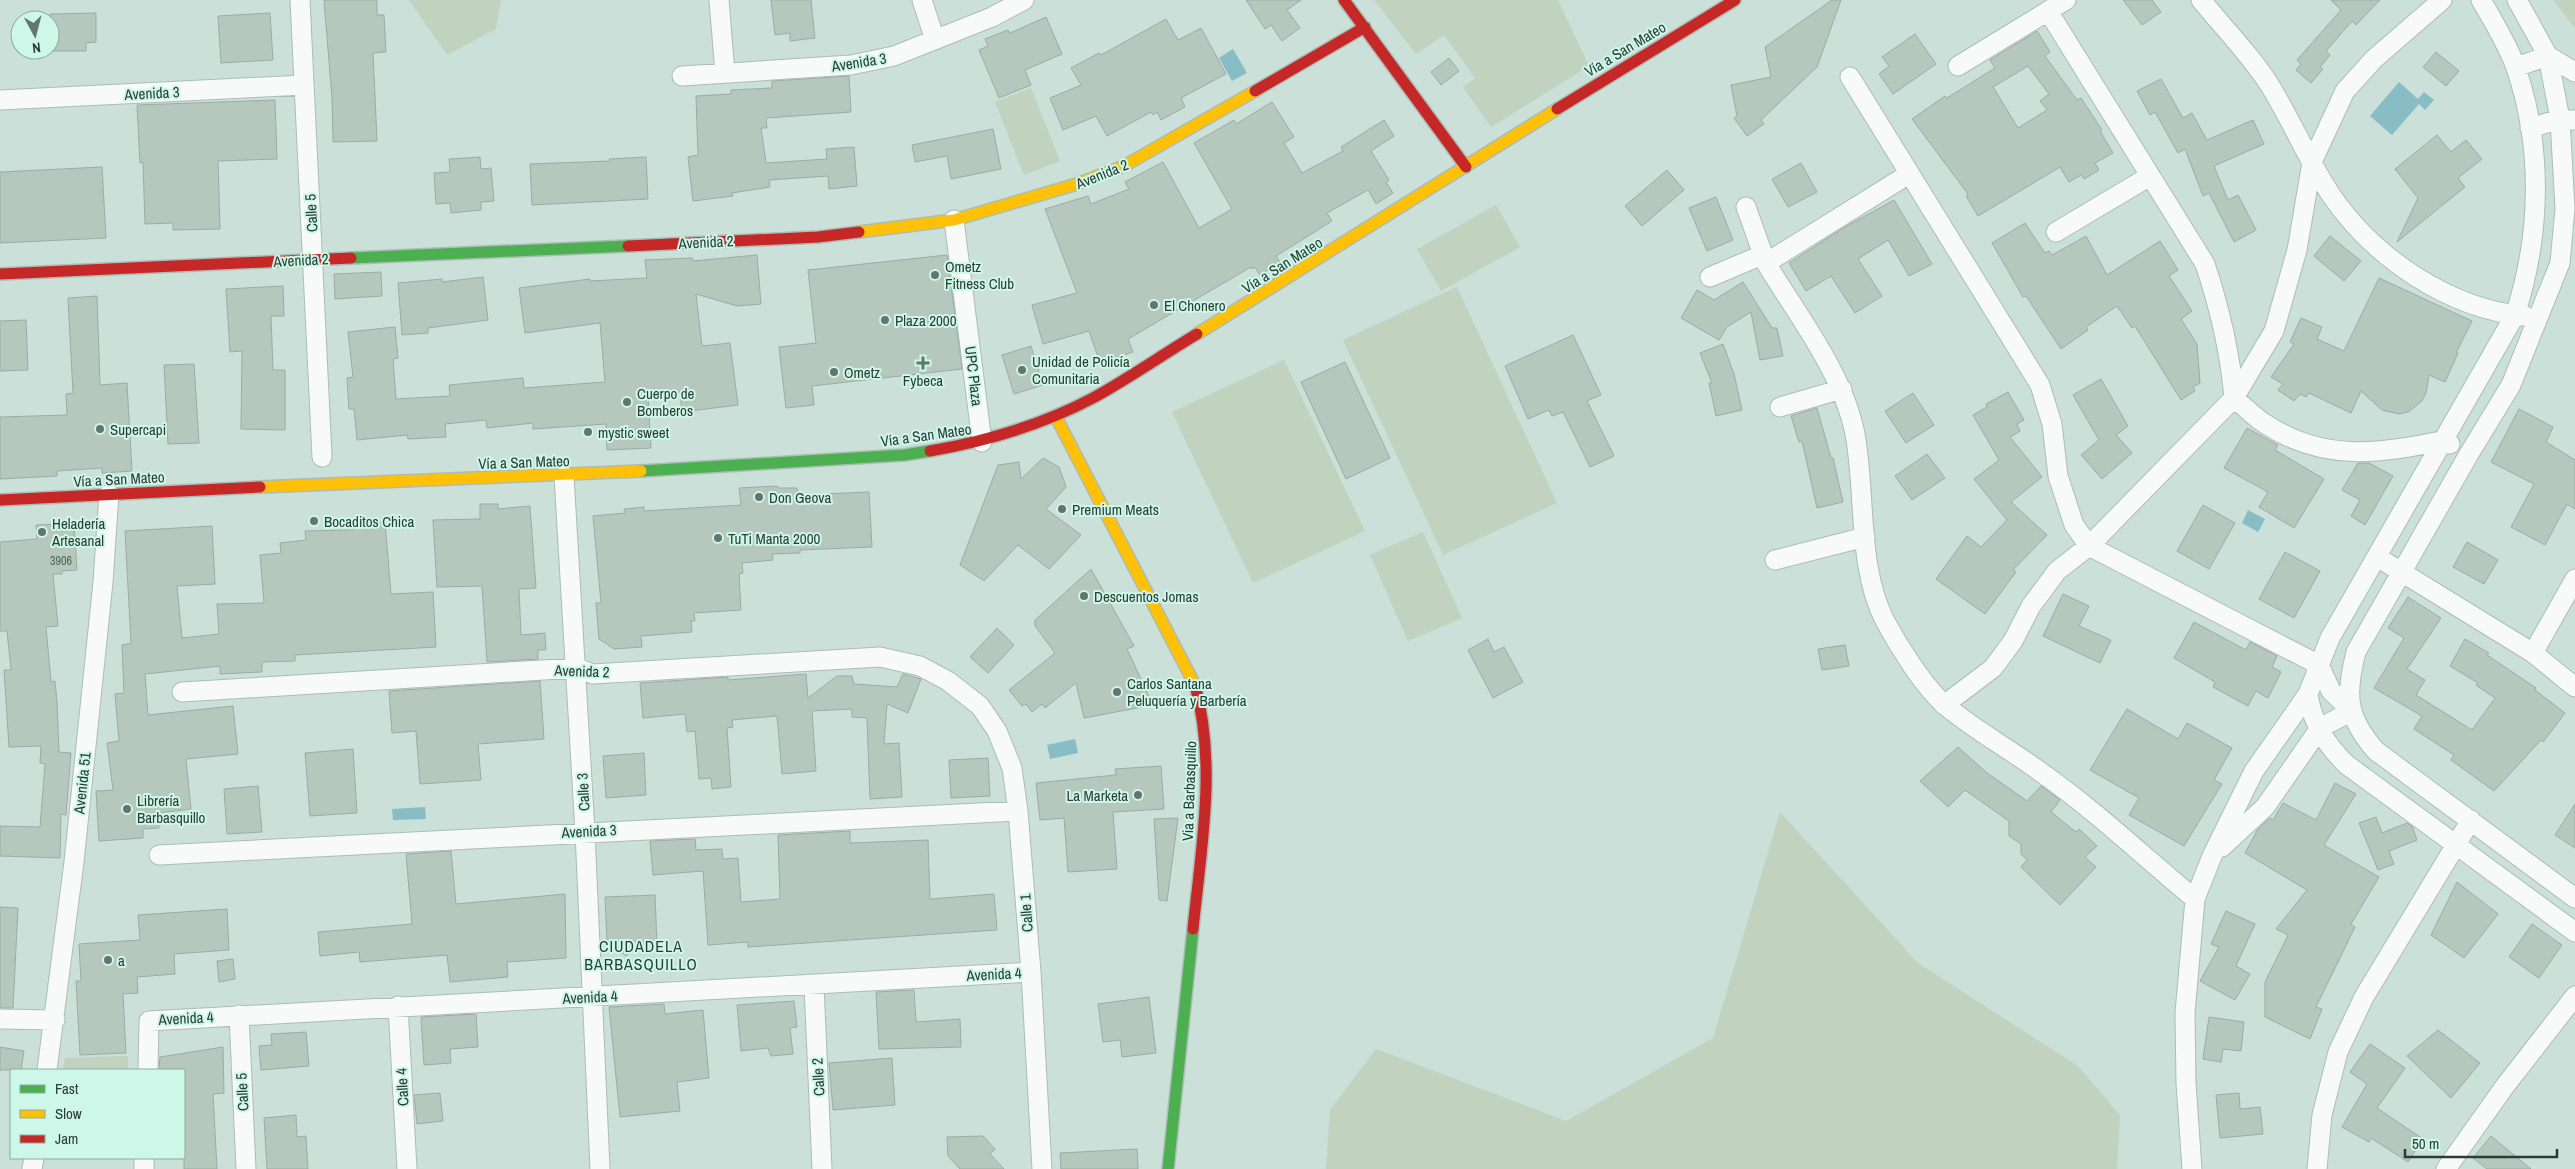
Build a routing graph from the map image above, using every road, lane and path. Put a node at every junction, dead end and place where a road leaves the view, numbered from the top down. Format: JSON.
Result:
{"nodes":[{"id":1,"x":300,"y":0,"type":"edge"},
{"id":2,"x":720,"y":0,"type":"edge"},
{"id":3,"x":922,"y":0,"type":"edge"},
{"id":4,"x":1024,"y":0,"type":"edge"},
{"id":5,"x":1344,"y":0,"type":"edge"},
{"id":6,"x":1735,"y":0,"type":"edge"},
{"id":7,"x":2066,"y":0,"type":"edge"},
{"id":8,"x":2201,"y":0,"type":"edge"},
{"id":9,"x":2442,"y":0,"type":"edge"},
{"id":10,"x":2481,"y":0,"type":"edge"},
{"id":11,"x":2517,"y":0,"type":"edge"},
{"id":12,"x":2048,"y":11,"type":"junction"},
{"id":13,"x":1365,"y":27,"type":"junction"},
{"id":14,"x":935,"y":40,"type":"junction"},
{"id":15,"x":2548,"y":56,"type":"junction"},
{"id":16,"x":1958,"y":66,"type":"dead end"},
{"id":17,"x":2516,"y":67,"type":"junction"},
{"id":18,"x":2575,"y":72,"type":"edge"},
{"id":19,"x":725,"y":73,"type":"junction"},
{"id":20,"x":682,"y":76,"type":"dead end"},
{"id":21,"x":1850,"y":77,"type":"dead end"},
{"id":22,"x":304,"y":85,"type":"junction"},
{"id":23,"x":0,"y":100,"type":"edge"},
{"id":24,"x":2568,"y":119,"type":"edge"},
{"id":25,"x":2530,"y":128,"type":"junction"},
{"id":26,"x":2312,"y":162,"type":"junction"},
{"id":27,"x":1466,"y":167,"type":"junction"},
{"id":28,"x":1909,"y":174,"type":"junction"},
{"id":29,"x":2150,"y":176,"type":"junction"},
{"id":30,"x":1746,"y":207,"type":"dead end"},
{"id":31,"x":954,"y":220,"type":"junction"},
{"id":32,"x":2056,"y":232,"type":"dead end"},
{"id":33,"x":313,"y":259,"type":"junction"},
{"id":34,"x":1764,"y":259,"type":"junction"},
{"id":35,"x":0,"y":274,"type":"edge"},
{"id":36,"x":1710,"y":277,"type":"dead end"},
{"id":37,"x":2515,"y":315,"type":"junction"},
{"id":38,"x":2540,"y":318,"type":"junction"},
{"id":39,"x":1842,"y":389,"type":"junction"},
{"id":40,"x":2234,"y":398,"type":"junction"},
{"id":41,"x":1780,"y":406,"type":"dead end"},
{"id":42,"x":1056,"y":417,"type":"junction"},
{"id":43,"x":2445,"y":440,"type":"junction"},
{"id":44,"x":982,"y":442,"type":"junction"},
{"id":45,"x":2469,"y":454,"type":"junction"},
{"id":46,"x":322,"y":457,"type":"dead end"},
{"id":47,"x":564,"y":476,"type":"junction"},
{"id":48,"x":109,"y":494,"type":"junction"},
{"id":49,"x":0,"y":500,"type":"edge"},
{"id":50,"x":1865,"y":537,"type":"junction"},
{"id":51,"x":2089,"y":546,"type":"junction"},
{"id":52,"x":2377,"y":557,"type":"junction"},
{"id":53,"x":1775,"y":560,"type":"dead end"},
{"id":54,"x":2402,"y":572,"type":"junction"},
{"id":55,"x":2575,"y":580,"type":"edge"},
{"id":56,"x":2533,"y":653,"type":"junction"},
{"id":57,"x":2320,"y":665,"type":"junction"},
{"id":58,"x":576,"y":668,"type":"junction"},
{"id":59,"x":948,"y":681,"type":"joint"},
{"id":60,"x":2575,"y":687,"type":"edge"},
{"id":61,"x":182,"y":692,"type":"dead end"},
{"id":62,"x":2308,"y":694,"type":"junction"},
{"id":63,"x":1944,"y":705,"type":"junction"},
{"id":64,"x":2352,"y":711,"type":"junction"},
{"id":65,"x":2320,"y":728,"type":"junction"},
{"id":66,"x":1018,"y":811,"type":"junction"},
{"id":67,"x":2471,"y":820,"type":"junction"},
{"id":68,"x":585,"y":832,"type":"junction"},
{"id":69,"x":2455,"y":844,"type":"junction"},
{"id":70,"x":159,"y":855,"type":"dead end"},
{"id":71,"x":2212,"y":856,"type":"junction"},
{"id":72,"x":2575,"y":898,"type":"edge"},
{"id":73,"x":2195,"y":899,"type":"junction"},
{"id":74,"x":2575,"y":932,"type":"edge"},
{"id":75,"x":1030,"y":972,"type":"junction"},
{"id":76,"x":814,"y":985,"type":"junction"},
{"id":77,"x":2575,"y":996,"type":"edge"},
{"id":78,"x":593,"y":997,"type":"junction"},
{"id":79,"x":398,"y":1006,"type":"junction"},
{"id":80,"x":238,"y":1015,"type":"junction"},
{"id":81,"x":0,"y":1018,"type":"edge"},
{"id":82,"x":55,"y":1020,"type":"junction"},
{"id":83,"x":47,"y":1069,"type":"edge"},
{"id":84,"x":148,"y":1069,"type":"edge"},
{"id":85,"x":246,"y":1169,"type":"edge"},
{"id":86,"x":406,"y":1169,"type":"edge"},
{"id":87,"x":600,"y":1169,"type":"edge"},
{"id":88,"x":822,"y":1169,"type":"edge"},
{"id":89,"x":1042,"y":1169,"type":"edge"},
{"id":90,"x":1168,"y":1169,"type":"edge"},
{"id":91,"x":2192,"y":1169,"type":"edge"},
{"id":92,"x":2317,"y":1169,"type":"edge"},
{"id":93,"x":2446,"y":1169,"type":"edge"}],
"edges":[{"from":1,"to":22,"type":"street","name":"Calle 5"},
{"from":2,"to":19,"type":"street"},
{"from":3,"to":14,"type":"street"},
{"from":4,"to":14,"type":"street","name":"Avenida 3"},
{"from":5,"to":13,"type":"main road"},
{"from":6,"to":27,"type":"main road","name":"Vía a San Mateo"},
{"from":7,"to":12,"type":"street"},
{"from":8,"to":26,"type":"street"},
{"from":9,"to":26,"type":"street"},
{"from":10,"to":17,"type":"street"},
{"from":11,"to":15,"type":"street"},
{"from":12,"to":16,"type":"street"},
{"from":12,"to":29,"type":"street"},
{"from":13,"to":27,"type":"main road"},
{"from":13,"to":31,"type":"main road","name":"Avenida 2"},
{"from":14,"to":19,"type":"street","name":"Avenida 3"},
{"from":15,"to":17,"type":"street"},
{"from":15,"to":18,"type":"street"},
{"from":15,"to":24,"type":"street"},
{"from":17,"to":25,"type":"street"},
{"from":19,"to":20,"type":"street","name":"Avenida 3"},
{"from":21,"to":28,"type":"street"},
{"from":22,"to":23,"type":"street","name":"Avenida 3"},
{"from":22,"to":33,"type":"street","name":"Calle 5"},
{"from":24,"to":25,"type":"street"},
{"from":24,"to":38,"type":"street"},
{"from":25,"to":37,"type":"street"},
{"from":26,"to":37,"type":"street"},
{"from":26,"to":40,"type":"street"},
{"from":27,"to":42,"type":"main road","name":"Vía a San Mateo"},
{"from":28,"to":34,"type":"street"},
{"from":28,"to":51,"type":"street"},
{"from":29,"to":32,"type":"street"},
{"from":29,"to":40,"type":"street"},
{"from":30,"to":34,"type":"street"},
{"from":31,"to":33,"type":"main road","name":"Avenida 2"},
{"from":31,"to":44,"type":"street","name":"UPC Plaza"},
{"from":33,"to":35,"type":"main road","name":"Avenida 2"},
{"from":33,"to":46,"type":"street","name":"Calle 5"},
{"from":34,"to":36,"type":"street"},
{"from":34,"to":39,"type":"street"},
{"from":37,"to":38,"type":"street"},
{"from":37,"to":43,"type":"street"},
{"from":38,"to":45,"type":"street"},
{"from":39,"to":41,"type":"street"},
{"from":39,"to":50,"type":"street"},
{"from":40,"to":43,"type":"street"},
{"from":40,"to":51,"type":"street"},
{"from":42,"to":44,"type":"main road","name":"Vía a San Mateo"},
{"from":42,"to":90,"type":"main road","name":"Via a Barbasquillo"},
{"from":43,"to":45,"type":"street"},
{"from":43,"to":52,"type":"street"},
{"from":44,"to":47,"type":"main road","name":"Vía a San Mateo"},
{"from":45,"to":54,"type":"street"},
{"from":47,"to":48,"type":"main road","name":"Vía a San Mateo"},
{"from":47,"to":58,"type":"street","name":"Calle 3"},
{"from":48,"to":49,"type":"main road","name":"Vía a San Mateo"},
{"from":48,"to":82,"type":"street","name":"Avenida 51"},
{"from":50,"to":53,"type":"street"},
{"from":50,"to":63,"type":"street"},
{"from":51,"to":57,"type":"street"},
{"from":51,"to":63,"type":"street"},
{"from":52,"to":54,"type":"street"},
{"from":52,"to":57,"type":"street"},
{"from":54,"to":56,"type":"street"},
{"from":54,"to":64,"type":"street"},
{"from":55,"to":56,"type":"street"},
{"from":56,"to":60,"type":"street"},
{"from":57,"to":62,"type":"street"},
{"from":57,"to":64,"type":"street"},
{"from":58,"to":59,"type":"street","name":"Avenida 2"},
{"from":58,"to":61,"type":"street","name":"Avenida 2"},
{"from":58,"to":68,"type":"street","name":"Calle 3"},
{"from":59,"to":66,"type":"street","name":"Calle 1"},
{"from":62,"to":65,"type":"street"},
{"from":62,"to":71,"type":"street"},
{"from":63,"to":73,"type":"street"},
{"from":64,"to":65,"type":"street"},
{"from":64,"to":67,"type":"street"},
{"from":65,"to":69,"type":"street"},
{"from":65,"to":71,"type":"street"},
{"from":66,"to":68,"type":"street","name":"Avenida 3"},
{"from":66,"to":75,"type":"street","name":"Calle 1"},
{"from":67,"to":69,"type":"street"},
{"from":67,"to":72,"type":"street"},
{"from":68,"to":70,"type":"street","name":"Avenida 3"},
{"from":68,"to":78,"type":"street","name":"Calle 3"},
{"from":69,"to":74,"type":"street"},
{"from":69,"to":92,"type":"street"},
{"from":71,"to":73,"type":"street"},
{"from":73,"to":91,"type":"street"},
{"from":75,"to":76,"type":"street","name":"Avenida 4"},
{"from":75,"to":89,"type":"street","name":"Calle 1"},
{"from":76,"to":78,"type":"street","name":"Avenida 4"},
{"from":76,"to":88,"type":"street","name":"Calle 2"},
{"from":77,"to":93,"type":"street"},
{"from":78,"to":79,"type":"street","name":"Avenida 4"},
{"from":78,"to":87,"type":"street","name":"Calle 3"},
{"from":79,"to":80,"type":"street","name":"Avenida 4"},
{"from":79,"to":86,"type":"street","name":"Calle 4"},
{"from":80,"to":84,"type":"street","name":"Avenida 4"},
{"from":80,"to":85,"type":"street","name":"Calle 5"},
{"from":81,"to":82,"type":"street"},
{"from":82,"to":83,"type":"street","name":"Avenida 51"}]}
